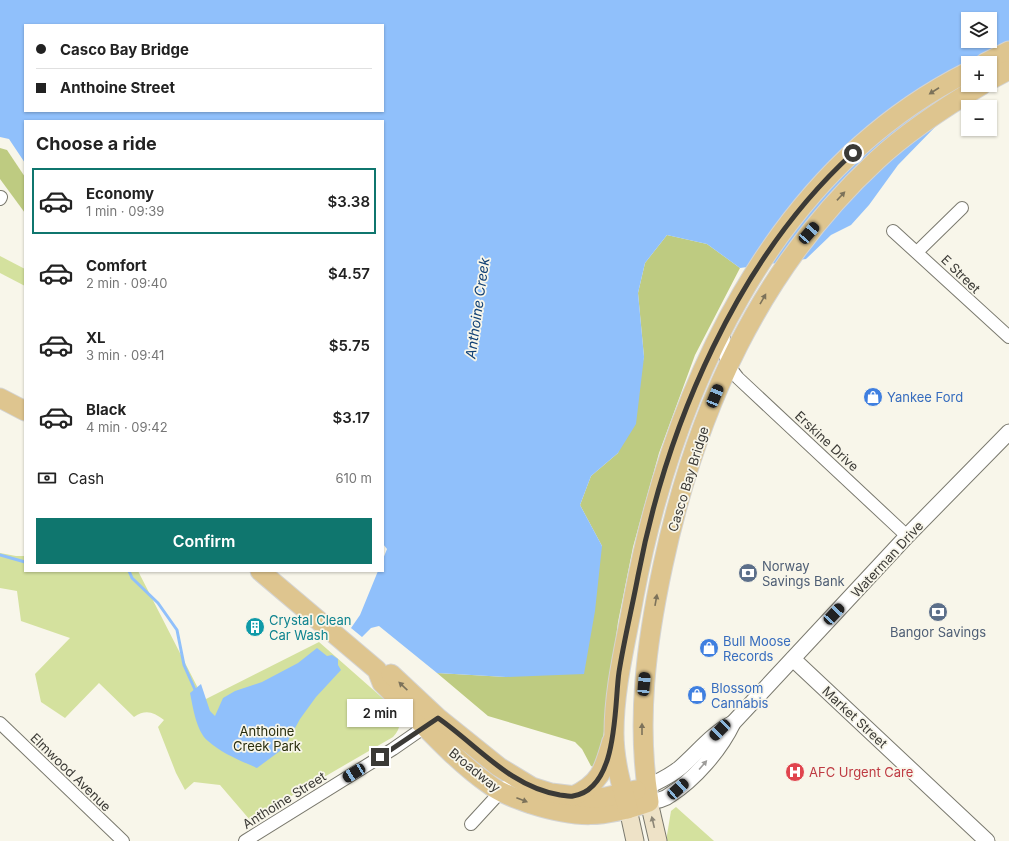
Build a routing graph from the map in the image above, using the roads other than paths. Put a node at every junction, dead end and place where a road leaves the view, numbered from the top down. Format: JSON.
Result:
{"nodes":[{"id":1,"x":1009,"y":51,"type":"edge"},
{"id":2,"x":997,"y":57,"type":"edge"},
{"id":3,"x":1009,"y":70,"type":"edge"},
{"id":4,"x":961,"y":76,"type":"edge"},
{"id":5,"x":997,"y":76,"type":"edge"},
{"id":6,"x":970,"y":92,"type":"edge"},
{"id":7,"x":962,"y":208,"type":"dead end"},
{"id":8,"x":894,"y":230,"type":"dead end"},
{"id":9,"x":917,"y":252,"type":"junction"},
{"id":10,"x":725,"y":322,"type":"junction"},
{"id":11,"x":1009,"y":337,"type":"edge"},
{"id":12,"x":728,"y":366,"type":"junction"},
{"id":13,"x":0,"y":398,"type":"edge"},
{"id":14,"x":24,"y":410,"type":"edge"},
{"id":15,"x":1009,"y":432,"type":"edge"},
{"id":16,"x":907,"y":536,"type":"junction"},
{"id":17,"x":261,"y":572,"type":"edge"},
{"id":18,"x":793,"y":658,"type":"junction"},
{"id":19,"x":432,"y":722,"type":"junction"},
{"id":20,"x":0,"y":723,"type":"edge"},
{"id":21,"x":614,"y":734,"type":"junction"},
{"id":22,"x":514,"y":777,"type":"junction"},
{"id":23,"x":500,"y":792,"type":"junction"},
{"id":24,"x":648,"y":794,"type":"junction"},
{"id":25,"x":572,"y":796,"type":"junction"},
{"id":26,"x":626,"y":801,"type":"junction"},
{"id":27,"x":471,"y":824,"type":"dead end"},
{"id":28,"x":123,"y":841,"type":"edge"},
{"id":29,"x":245,"y":841,"type":"edge"},
{"id":30,"x":635,"y":841,"type":"edge"},
{"id":31,"x":658,"y":841,"type":"edge"},
{"id":32,"x":988,"y":841,"type":"edge"}],
"edges":[{"from":1,"to":2,"type":"main road"},
{"from":3,"to":5,"type":"main road"},
{"from":4,"to":10,"type":"main road","name":"Casco Bay Bridge","one_way":true},
{"from":12,"to":6,"type":"main road","name":"Casco Bay Bridge","one_way":true},
{"from":7,"to":9,"type":"street"},
{"from":8,"to":9,"type":"street","name":"E Street"},
{"from":9,"to":11,"type":"street","name":"E Street"},
{"from":10,"to":12,"type":"street"},
{"from":10,"to":21,"type":"main road","name":"Casco Bay Bridge"},
{"from":12,"to":16,"type":"street","name":"Erskine Drive"},
{"from":24,"to":12,"type":"main road","name":"Casco Bay Bridge","one_way":true},
{"from":13,"to":14,"type":"main road"},
{"from":15,"to":16,"type":"street","name":"Waterman Drive"},
{"from":16,"to":18,"type":"street","name":"Waterman Drive"},
{"from":17,"to":19,"type":"main road","name":"Broadway"},
{"from":18,"to":24,"type":"street","name":"Waterman Drive"},
{"from":18,"to":32,"type":"street","name":"Market Street"},
{"from":19,"to":22,"type":"main road","name":"Broadway"},
{"from":19,"to":23,"type":"main road","name":"Broadway"},
{"from":19,"to":29,"type":"street","name":"Anthoine Street"},
{"from":20,"to":28,"type":"street","name":"Elmwood Avenue"},
{"from":21,"to":25,"type":"main road"},
{"from":21,"to":26,"type":"main road","name":"Casco Bay Bridge"},
{"from":22,"to":23,"type":"street"},
{"from":22,"to":25,"type":"main road","name":"Broadway"},
{"from":23,"to":26,"type":"main road","name":"Broadway","one_way":true},
{"from":23,"to":27,"type":"street"},
{"from":24,"to":26,"type":"main road","name":"Waterman Drive"},
{"from":31,"to":24,"type":"main road","one_way":true},
{"from":25,"to":26,"type":"main road","name":"Broadway"},
{"from":26,"to":30,"type":"main road"}]}
